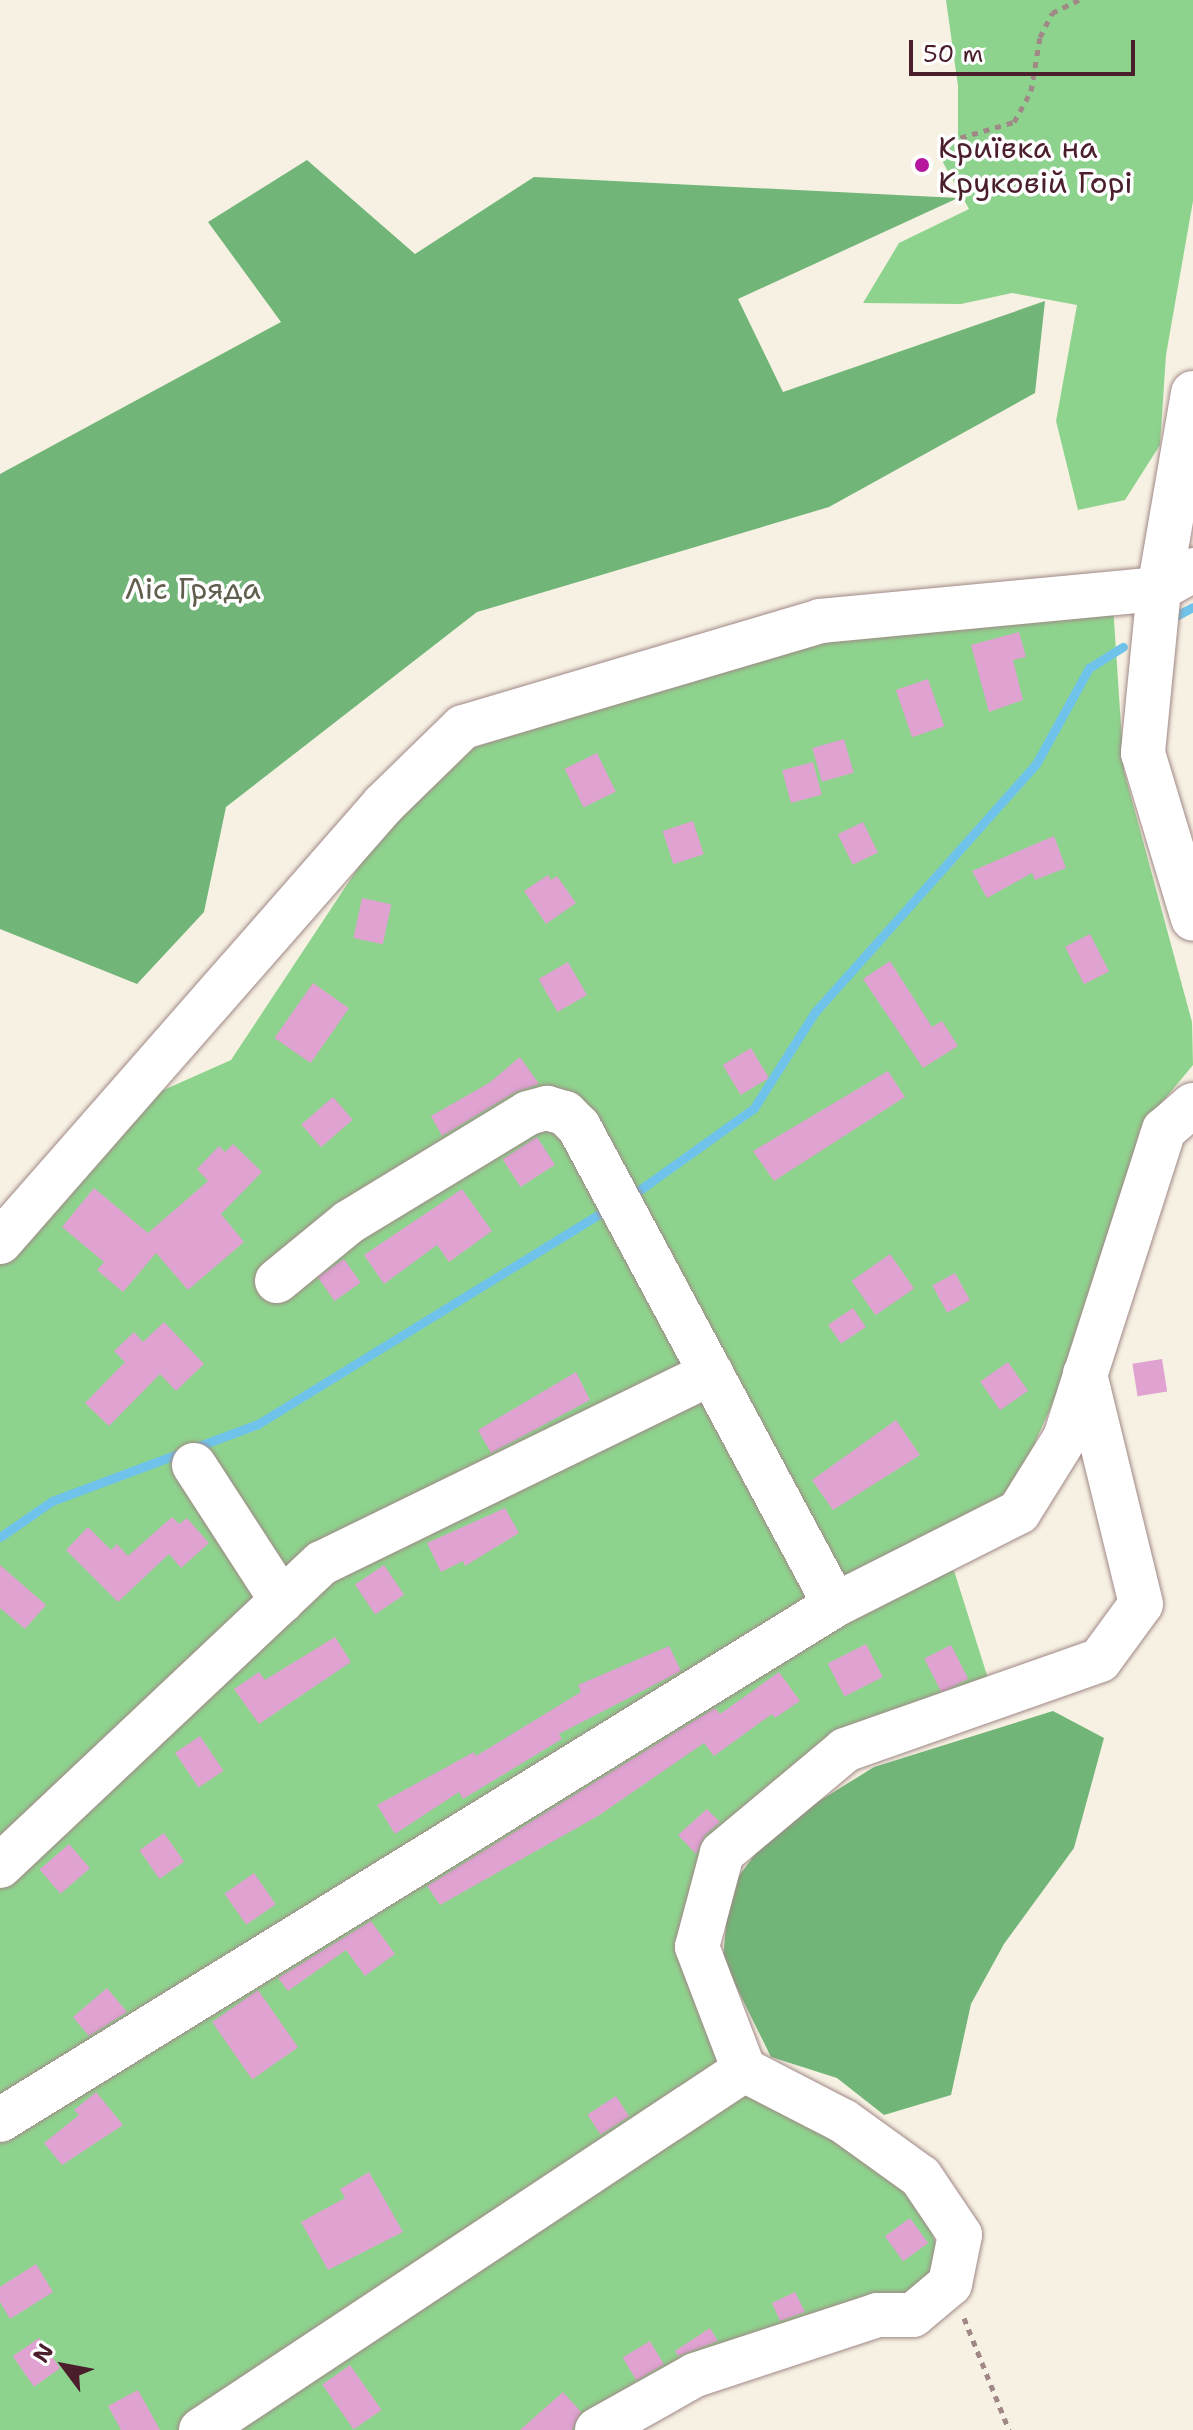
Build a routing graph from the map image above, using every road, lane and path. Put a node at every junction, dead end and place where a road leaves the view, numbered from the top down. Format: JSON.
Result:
{"nodes":[{"id":1,"x":1079,"y":0,"type":"edge"},
{"id":2,"x":949,"y":141,"type":"dead end"},
{"id":3,"x":1193,"y":393,"type":"edge"},
{"id":4,"x":1193,"y":533,"type":"edge"},
{"id":5,"x":1176,"y":580,"type":"edge"},
{"id":6,"x":1193,"y":919,"type":"edge"},
{"id":7,"x":1193,"y":1105,"type":"edge"},
{"id":8,"x":0,"y":1242,"type":"edge"},
{"id":9,"x":277,"y":1281,"type":"dead end"},
{"id":10,"x":711,"y":1373,"type":"junction"},
{"id":11,"x":1085,"y":1374,"type":"junction"},
{"id":12,"x":194,"y":1465,"type":"dead end"},
{"id":13,"x":282,"y":1601,"type":"junction"},
{"id":14,"x":835,"y":1605,"type":"junction"},
{"id":15,"x":0,"y":1866,"type":"edge"},
{"id":16,"x":744,"y":2070,"type":"junction"},
{"id":17,"x":0,"y":2120,"type":"edge"},
{"id":18,"x":950,"y":2284,"type":"junction"},
{"id":19,"x":201,"y":2430,"type":"edge"},
{"id":20,"x":597,"y":2430,"type":"edge"},
{"id":21,"x":1009,"y":2430,"type":"edge"}],
"edges":[{"from":1,"to":2,"type":"path"},
{"from":3,"to":5,"type":"street"},
{"from":4,"to":5,"type":"street"},
{"from":5,"to":6,"type":"street"},
{"from":5,"to":8,"type":"street"},
{"from":7,"to":11,"type":"street"},
{"from":9,"to":10,"type":"street"},
{"from":10,"to":13,"type":"street"},
{"from":10,"to":14,"type":"street"},
{"from":11,"to":14,"type":"street"},
{"from":11,"to":16,"type":"street"},
{"from":12,"to":13,"type":"street"},
{"from":13,"to":15,"type":"street"},
{"from":14,"to":17,"type":"street"},
{"from":16,"to":18,"type":"street"},
{"from":16,"to":19,"type":"street"},
{"from":18,"to":20,"type":"street"},
{"from":18,"to":21,"type":"path"}]}
